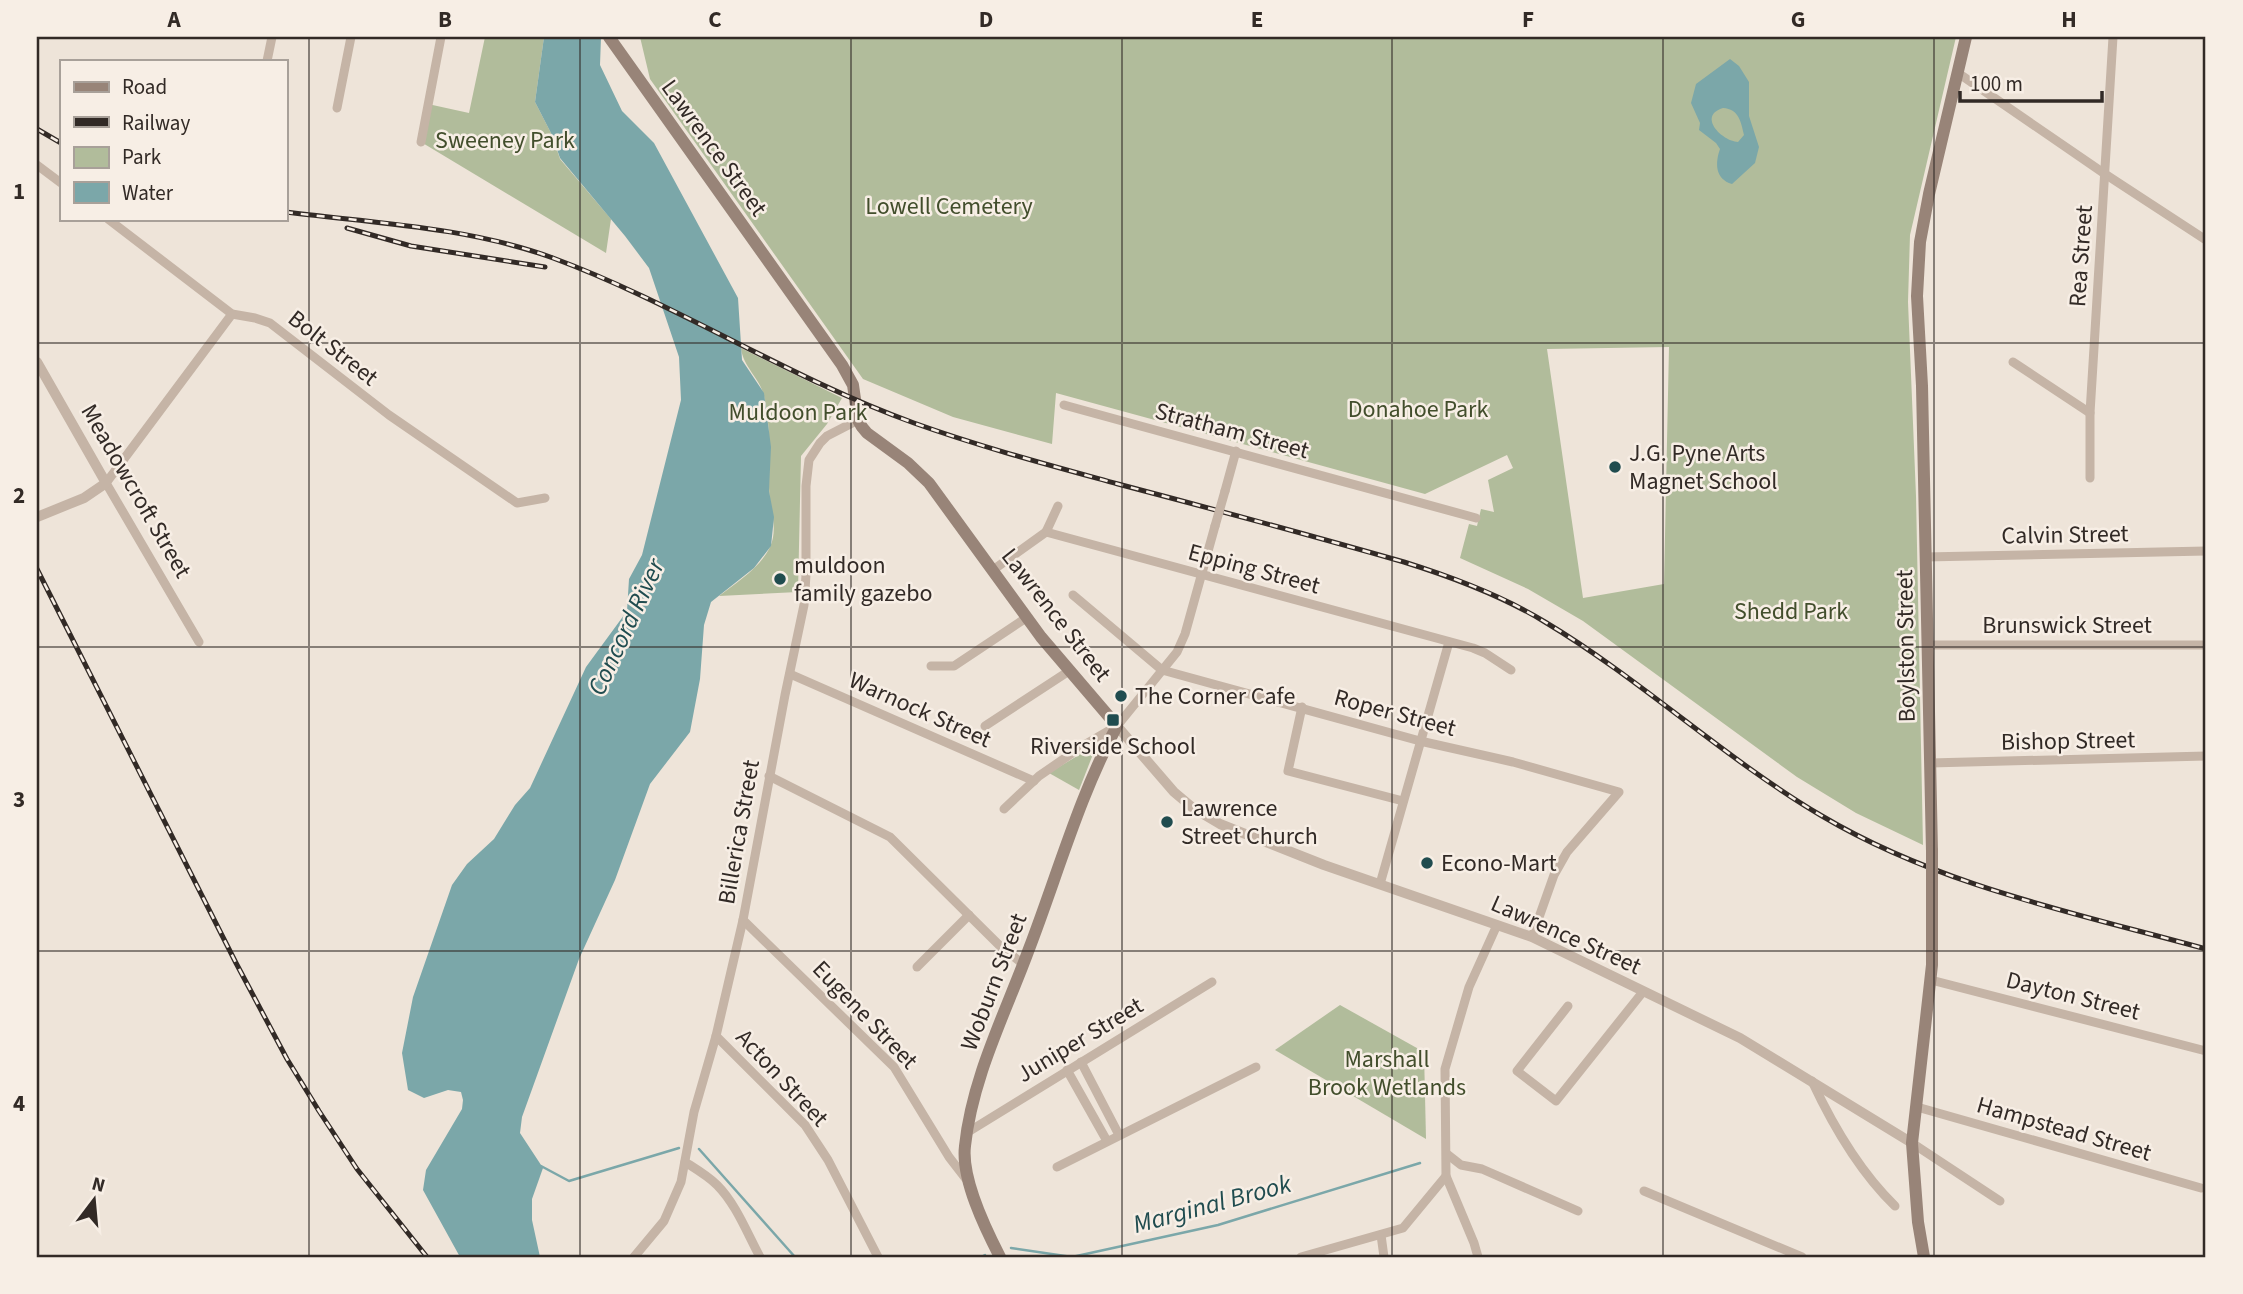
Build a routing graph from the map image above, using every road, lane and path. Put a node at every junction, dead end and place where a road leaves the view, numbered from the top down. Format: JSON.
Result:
{"nodes":[{"id":1,"x":272,"y":37,"type":"edge"},
{"id":2,"x":351,"y":37,"type":"edge"},
{"id":3,"x":441,"y":37,"type":"edge"},
{"id":4,"x":1966,"y":37,"type":"edge"},
{"id":5,"x":2113,"y":37,"type":"edge"},
{"id":6,"x":612,"y":41,"type":"edge"},
{"id":7,"x":267,"y":60,"type":"edge"},
{"id":8,"x":1958,"y":73,"type":"junction"},
{"id":9,"x":337,"y":108,"type":"dead end"},
{"id":10,"x":421,"y":142,"type":"dead end"},
{"id":11,"x":37,"y":164,"type":"edge"},
{"id":12,"x":2105,"y":174,"type":"junction"},
{"id":13,"x":60,"y":182,"type":"edge"},
{"id":14,"x":109,"y":220,"type":"edge"},
{"id":15,"x":2206,"y":240,"type":"edge"},
{"id":16,"x":232,"y":314,"type":"junction"},
{"id":17,"x":37,"y":362,"type":"edge"},
{"id":18,"x":2013,"y":362,"type":"dead end"},
{"id":19,"x":1065,"y":405,"type":"dead end"},
{"id":20,"x":2090,"y":412,"type":"junction"},
{"id":21,"x":858,"y":420,"type":"junction"},
{"id":22,"x":1236,"y":452,"type":"junction"},
{"id":23,"x":2090,"y":478,"type":"dead end"},
{"id":24,"x":106,"y":483,"type":"junction"},
{"id":25,"x":545,"y":498,"type":"dead end"},
{"id":26,"x":1058,"y":506,"type":"dead end"},
{"id":27,"x":38,"y":516,"type":"edge"},
{"id":28,"x":1476,"y":518,"type":"dead end"},
{"id":29,"x":1046,"y":532,"type":"junction"},
{"id":30,"x":2206,"y":551,"type":"edge"},
{"id":31,"x":1925,"y":558,"type":"junction"},
{"id":32,"x":993,"y":569,"type":"junction"},
{"id":33,"x":1201,"y":574,"type":"junction"},
{"id":34,"x":1073,"y":595,"type":"dead end"},
{"id":35,"x":1026,"y":618,"type":"junction"},
{"id":36,"x":199,"y":642,"type":"dead end"},
{"id":37,"x":1449,"y":642,"type":"junction"},
{"id":38,"x":1927,"y":645,"type":"junction"},
{"id":39,"x":2206,"y":645,"type":"edge"},
{"id":40,"x":931,"y":666,"type":"dead end"},
{"id":41,"x":1162,"y":670,"type":"junction"},
{"id":42,"x":1511,"y":670,"type":"dead end"},
{"id":43,"x":1069,"y":671,"type":"junction"},
{"id":44,"x":790,"y":674,"type":"junction"},
{"id":45,"x":1302,"y":708,"type":"junction"},
{"id":46,"x":985,"y":726,"type":"dead end"},
{"id":47,"x":1117,"y":726,"type":"junction"},
{"id":48,"x":1420,"y":741,"type":"junction"},
{"id":49,"x":2206,"y":756,"type":"edge"},
{"id":50,"x":1930,"y":763,"type":"junction"},
{"id":51,"x":769,"y":776,"type":"junction"},
{"id":52,"x":1034,"y":781,"type":"junction"},
{"id":53,"x":1403,"y":802,"type":"junction"},
{"id":54,"x":1004,"y":809,"type":"dead end"},
{"id":55,"x":1380,"y":884,"type":"junction"},
{"id":56,"x":969,"y":915,"type":"junction"},
{"id":57,"x":743,"y":920,"type":"junction"},
{"id":58,"x":1497,"y":925,"type":"junction"},
{"id":59,"x":1532,"y":937,"type":"junction"},
{"id":60,"x":1023,"y":964,"type":"junction"},
{"id":61,"x":917,"y":967,"type":"dead end"},
{"id":62,"x":1931,"y":980,"type":"junction"},
{"id":63,"x":1212,"y":982,"type":"dead end"},
{"id":64,"x":1642,"y":993,"type":"junction"},
{"id":65,"x":1568,"y":1006,"type":"dead end"},
{"id":66,"x":716,"y":1036,"type":"junction"},
{"id":67,"x":2206,"y":1051,"type":"edge"},
{"id":68,"x":1081,"y":1062,"type":"junction"},
{"id":69,"x":1256,"y":1067,"type":"dead end"},
{"id":70,"x":1067,"y":1070,"type":"junction"},
{"id":71,"x":1811,"y":1081,"type":"junction"},
{"id":72,"x":1917,"y":1107,"type":"junction"},
{"id":73,"x":968,"y":1132,"type":"junction"},
{"id":74,"x":1119,"y":1135,"type":"junction"},
{"id":75,"x":1107,"y":1141,"type":"junction"},
{"id":76,"x":1912,"y":1143,"type":"junction"},
{"id":77,"x":1447,"y":1154,"type":"junction"},
{"id":78,"x":685,"y":1162,"type":"junction"},
{"id":79,"x":1057,"y":1167,"type":"dead end"},
{"id":80,"x":1446,"y":1176,"type":"junction"},
{"id":81,"x":969,"y":1183,"type":"junction"},
{"id":82,"x":2201,"y":1188,"type":"dead end"},
{"id":83,"x":1644,"y":1191,"type":"dead end"},
{"id":84,"x":2000,"y":1201,"type":"dead end"},
{"id":85,"x":1895,"y":1206,"type":"dead end"},
{"id":86,"x":1578,"y":1211,"type":"dead end"},
{"id":87,"x":1381,"y":1236,"type":"junction"},
{"id":88,"x":643,"y":1253,"type":"edge"},
{"id":89,"x":634,"y":1257,"type":"edge"},
{"id":90,"x":760,"y":1257,"type":"edge"},
{"id":91,"x":878,"y":1257,"type":"edge"},
{"id":92,"x":1000,"y":1257,"type":"edge"},
{"id":93,"x":1301,"y":1257,"type":"edge"},
{"id":94,"x":1384,"y":1257,"type":"edge"},
{"id":95,"x":1478,"y":1257,"type":"edge"},
{"id":96,"x":1802,"y":1257,"type":"edge"},
{"id":97,"x":1924,"y":1257,"type":"edge"}],
"edges":[{"from":1,"to":7,"type":"street"},
{"from":2,"to":9,"type":"street"},
{"from":3,"to":10,"type":"street"},
{"from":4,"to":8,"type":"main road","name":"Boylston Street"},
{"from":5,"to":12,"type":"street","name":"Rea Street"},
{"from":6,"to":21,"type":"main road","name":"Lawrence Street"},
{"from":8,"to":12,"type":"street"},
{"from":8,"to":31,"type":"main road","name":"Boylston Street"},
{"from":11,"to":13,"type":"street"},
{"from":12,"to":15,"type":"street"},
{"from":12,"to":20,"type":"street","name":"Rea Street"},
{"from":14,"to":16,"type":"street"},
{"from":16,"to":24,"type":"street"},
{"from":16,"to":25,"type":"street","name":"Bolt Street"},
{"from":17,"to":24,"type":"street","name":"Meadowcroft Street"},
{"from":18,"to":20,"type":"street"},
{"from":19,"to":22,"type":"street","name":"Stratham Street"},
{"from":20,"to":23,"type":"street","name":"Rea Street"},
{"from":21,"to":32,"type":"main road","name":"Lawrence Street"},
{"from":21,"to":44,"type":"street","name":"Billerica Street"},
{"from":22,"to":28,"type":"street","name":"Stratham Street"},
{"from":22,"to":33,"type":"street","bridge":true},
{"from":24,"to":27,"type":"street"},
{"from":24,"to":36,"type":"street","name":"Meadowcroft Street"},
{"from":26,"to":29,"type":"street"},
{"from":29,"to":32,"type":"street"},
{"from":29,"to":33,"type":"street","name":"Epping Street"},
{"from":30,"to":31,"type":"street","name":"Calvin Street"},
{"from":31,"to":38,"type":"main road","name":"Boylston Street"},
{"from":32,"to":35,"type":"main road","name":"Lawrence Street"},
{"from":33,"to":37,"type":"street","name":"Epping Street"},
{"from":33,"to":41,"type":"street"},
{"from":34,"to":41,"type":"street"},
{"from":35,"to":40,"type":"street"},
{"from":35,"to":43,"type":"main road","name":"Lawrence Street"},
{"from":37,"to":42,"type":"street","name":"Epping Street"},
{"from":37,"to":48,"type":"street"},
{"from":38,"to":39,"type":"street","name":"Brunswick Street"},
{"from":38,"to":50,"type":"main road","name":"Boylston Street"},
{"from":41,"to":45,"type":"street","name":"Roper Street"},
{"from":41,"to":47,"type":"street"},
{"from":43,"to":46,"type":"street"},
{"from":43,"to":47,"type":"main road","name":"Lawrence Street"},
{"from":44,"to":51,"type":"street","name":"Billerica Street"},
{"from":44,"to":52,"type":"street","name":"Warnock Street"},
{"from":45,"to":48,"type":"street","name":"Roper Street"},
{"from":45,"to":53,"type":"street"},
{"from":47,"to":52,"type":"street"},
{"from":47,"to":55,"type":"street","name":"Lawrence Street"},
{"from":47,"to":60,"type":"main road","name":"Woburn Street"},
{"from":48,"to":53,"type":"street"},
{"from":48,"to":59,"type":"street","name":"Roper Street"},
{"from":49,"to":50,"type":"street","name":"Bishop Street"},
{"from":50,"to":62,"type":"main road","name":"Boylston Street","bridge":true},
{"from":51,"to":56,"type":"street"},
{"from":51,"to":57,"type":"street","name":"Billerica Street"},
{"from":52,"to":54,"type":"street"},
{"from":53,"to":55,"type":"street"},
{"from":55,"to":58,"type":"street","name":"Lawrence Street"},
{"from":56,"to":60,"type":"street"},
{"from":56,"to":61,"type":"street"},
{"from":57,"to":66,"type":"street","name":"Billerica Street"},
{"from":57,"to":81,"type":"street","name":"Eugene Street"},
{"from":58,"to":59,"type":"street","name":"Lawrence Street"},
{"from":58,"to":77,"type":"street"},
{"from":59,"to":64,"type":"street","name":"Lawrence Street"},
{"from":60,"to":73,"type":"main road","name":"Woburn Street"},
{"from":62,"to":67,"type":"street","name":"Dayton Street"},
{"from":62,"to":72,"type":"main road","name":"Boylston Street"},
{"from":63,"to":68,"type":"street","name":"Juniper Street"},
{"from":64,"to":65,"type":"street"},
{"from":64,"to":71,"type":"street","name":"Lawrence Street"},
{"from":66,"to":78,"type":"street","name":"Billerica Street"},
{"from":66,"to":91,"type":"street","name":"Acton Street"},
{"from":68,"to":70,"type":"street","name":"Juniper Street"},
{"from":68,"to":74,"type":"street"},
{"from":69,"to":74,"type":"street"},
{"from":70,"to":73,"type":"street","name":"Juniper Street"},
{"from":70,"to":75,"type":"street"},
{"from":71,"to":76,"type":"street","name":"Lawrence Street"},
{"from":71,"to":85,"type":"street"},
{"from":72,"to":76,"type":"main road","name":"Boylston Street"},
{"from":72,"to":82,"type":"street","name":"Hampstead Street"},
{"from":73,"to":81,"type":"main road","name":"Woburn Street"},
{"from":74,"to":75,"type":"street"},
{"from":75,"to":79,"type":"street"},
{"from":76,"to":84,"type":"street"},
{"from":76,"to":97,"type":"main road","name":"Boylston Street"},
{"from":77,"to":80,"type":"street"},
{"from":77,"to":86,"type":"street"},
{"from":78,"to":88,"type":"street","name":"Billerica Street"},
{"from":78,"to":90,"type":"street"},
{"from":80,"to":87,"type":"street"},
{"from":80,"to":95,"type":"street"},
{"from":81,"to":92,"type":"main road","name":"Woburn Street"},
{"from":83,"to":96,"type":"street"},
{"from":87,"to":93,"type":"street"},
{"from":87,"to":94,"type":"street"},
{"from":88,"to":89,"type":"street","name":"Billerica Street"}]}
